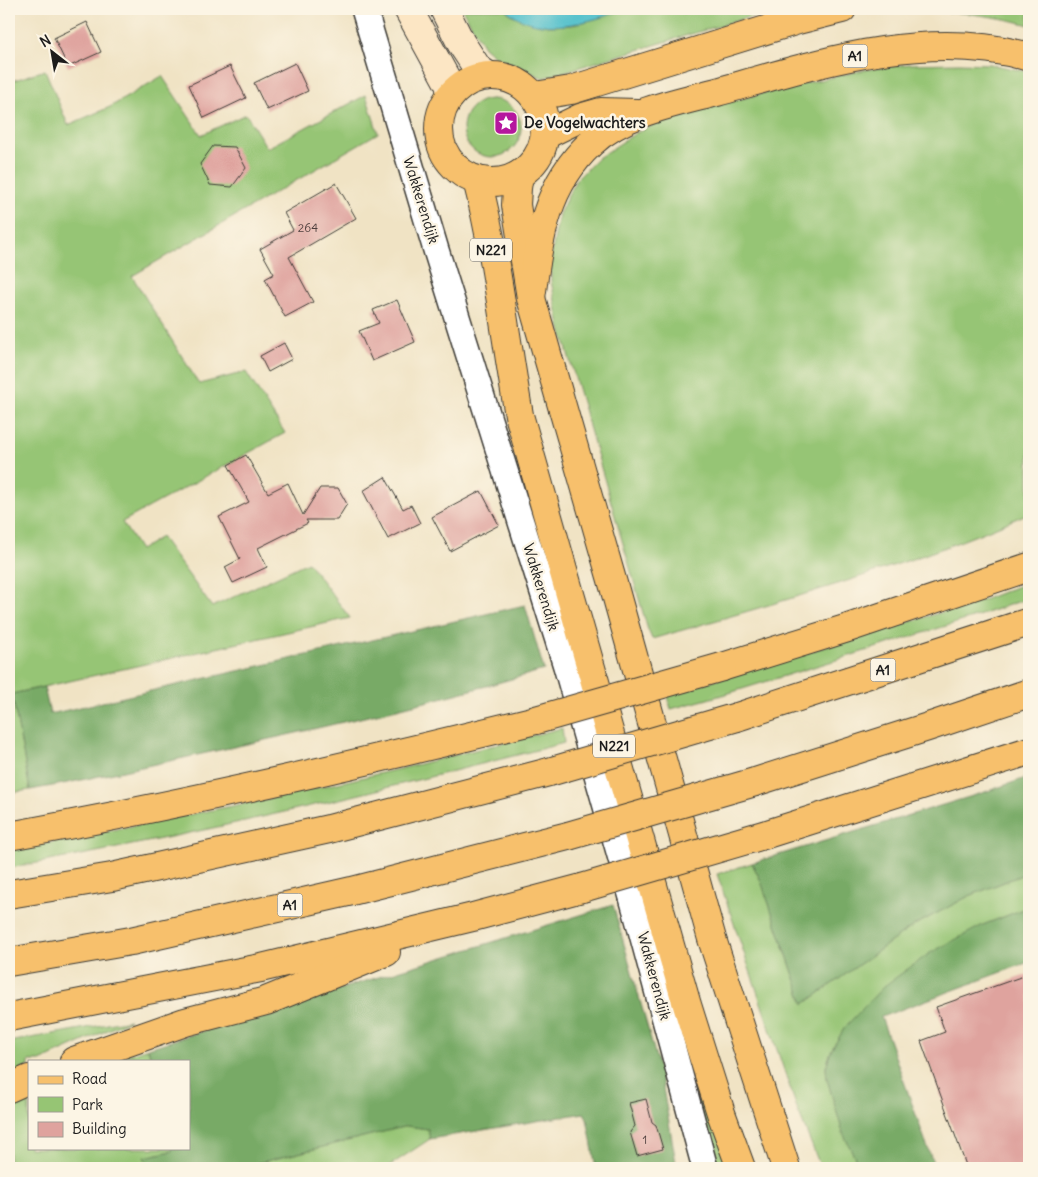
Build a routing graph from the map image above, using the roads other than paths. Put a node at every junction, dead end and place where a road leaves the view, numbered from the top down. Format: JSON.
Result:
{"nodes":[{"id":1,"x":364,"y":9,"type":"edge"},
{"id":2,"x":408,"y":9,"type":"edge"},
{"id":3,"x":444,"y":9,"type":"edge"},
{"id":4,"x":842,"y":9,"type":"edge"},
{"id":5,"x":1029,"y":56,"type":"edge"},
{"id":6,"x":489,"y":76,"type":"junction"},
{"id":7,"x":451,"y":93,"type":"junction"},
{"id":8,"x":535,"y":96,"type":"junction"},
{"id":9,"x":644,"y":113,"type":"junction"},
{"id":10,"x":545,"y":135,"type":"junction"},
{"id":11,"x":520,"y":175,"type":"junction"},
{"id":12,"x":477,"y":180,"type":"junction"},
{"id":13,"x":531,"y":298,"type":"junction"},
{"id":14,"x":1029,"y":550,"type":"edge"},
{"id":15,"x":1029,"y":568,"type":"edge"},
{"id":16,"x":978,"y":585,"type":"junction"},
{"id":17,"x":1029,"y":622,"type":"edge"},
{"id":18,"x":1029,"y":693,"type":"edge"},
{"id":19,"x":1029,"y":752,"type":"edge"},
{"id":20,"x":9,"y":836,"type":"edge"},
{"id":21,"x":9,"y":894,"type":"edge"},
{"id":22,"x":473,"y":917,"type":"junction"},
{"id":23,"x":9,"y":962,"type":"edge"},
{"id":24,"x":9,"y":1018,"type":"edge"},
{"id":25,"x":77,"y":1060,"type":"edge"},
{"id":26,"x":28,"y":1079,"type":"edge"},
{"id":27,"x":9,"y":1088,"type":"edge"},
{"id":28,"x":705,"y":1168,"type":"edge"},
{"id":29,"x":741,"y":1168,"type":"edge"},
{"id":30,"x":786,"y":1168,"type":"edge"}],
"edges":[{"from":1,"to":28,"type":"street","name":"Wakkerendijk"},
{"from":2,"to":7,"type":"main road"},
{"from":3,"to":6,"type":"main road"},
{"from":4,"to":8,"type":"main road"},
{"from":5,"to":9,"type":"main road","number":"A1"},
{"from":6,"to":7,"type":"main road"},
{"from":6,"to":8,"type":"main road"},
{"from":7,"to":12,"type":"main road"},
{"from":8,"to":10,"type":"main road"},
{"from":9,"to":10,"type":"main road","number":"A1"},
{"from":9,"to":13,"type":"main road","number":"A1"},
{"from":10,"to":11,"type":"main road"},
{"from":11,"to":12,"type":"main road"},
{"from":11,"to":13,"type":"main road","number":"N221"},
{"from":12,"to":29,"type":"main road","name":"Wakkerendijk","number":"N221"},
{"from":13,"to":30,"type":"main road","number":"N221"},
{"from":14,"to":16,"type":"main road"},
{"from":15,"to":16,"type":"main road"},
{"from":16,"to":20,"type":"main road","bridge":true},
{"from":17,"to":21,"type":"main road","number":"A1","bridge":true},
{"from":18,"to":23,"type":"main road","number":"A1","bridge":true},
{"from":19,"to":22,"type":"main road","bridge":true},
{"from":22,"to":24,"type":"main road"},
{"from":22,"to":25,"type":"main road"},
{"from":26,"to":27,"type":"main road"}]}
